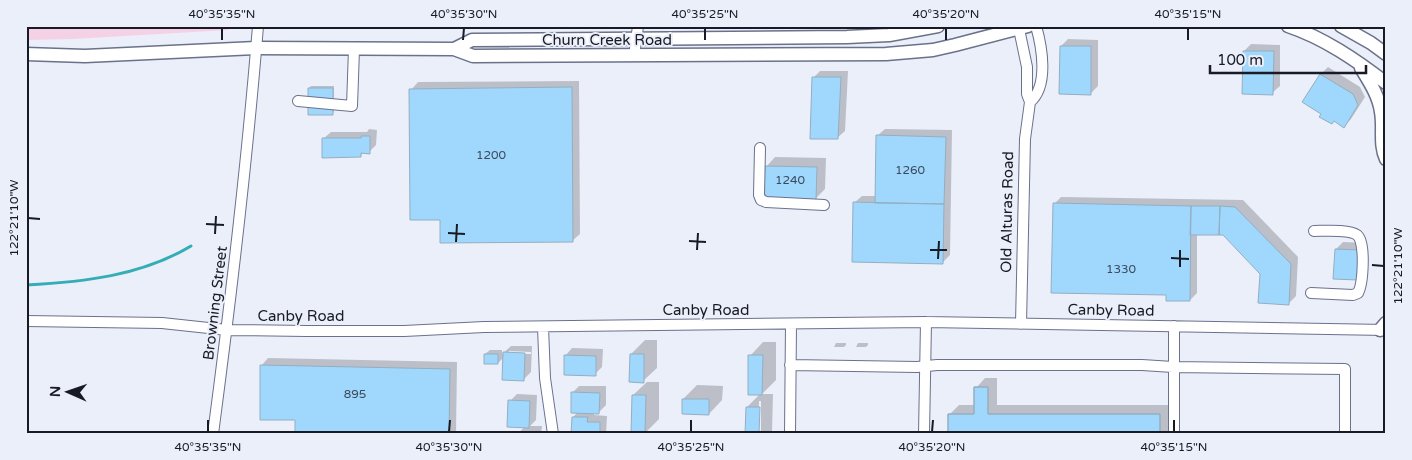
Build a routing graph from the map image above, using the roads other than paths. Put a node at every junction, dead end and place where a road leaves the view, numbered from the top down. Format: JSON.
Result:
{"nodes":[{"id":1,"x":258,"y":26,"type":"edge"},
{"id":2,"x":938,"y":26,"type":"edge"},
{"id":3,"x":1036,"y":26,"type":"edge"},
{"id":4,"x":1288,"y":26,"type":"edge"},
{"id":5,"x":1341,"y":26,"type":"edge"},
{"id":6,"x":1022,"y":27,"type":"edge"},
{"id":7,"x":637,"y":32,"type":"edge"},
{"id":8,"x":1371,"y":43,"type":"junction"},
{"id":9,"x":1386,"y":47,"type":"edge"},
{"id":10,"x":256,"y":48,"type":"junction"},
{"id":11,"x":354,"y":48,"type":"junction"},
{"id":12,"x":454,"y":48,"type":"junction"},
{"id":13,"x":26,"y":54,"type":"edge"},
{"id":14,"x":1386,"y":54,"type":"edge"},
{"id":15,"x":634,"y":56,"type":"junction"},
{"id":16,"x":1358,"y":61,"type":"junction"},
{"id":17,"x":1386,"y":83,"type":"edge"},
{"id":18,"x":298,"y":101,"type":"dead end"},
{"id":19,"x":1030,"y":102,"type":"junction"},
{"id":20,"x":760,"y":148,"type":"dead end"},
{"id":21,"x":1386,"y":159,"type":"edge"},
{"id":22,"x":824,"y":205,"type":"dead end"},
{"id":23,"x":1314,"y":231,"type":"dead end"},
{"id":24,"x":1311,"y":293,"type":"dead end"},
{"id":25,"x":26,"y":321,"type":"edge"},
{"id":26,"x":926,"y":322,"type":"junction"},
{"id":27,"x":791,"y":324,"type":"junction"},
{"id":28,"x":1021,"y":324,"type":"junction"},
{"id":29,"x":543,"y":326,"type":"junction"},
{"id":30,"x":1174,"y":326,"type":"junction"},
{"id":31,"x":1384,"y":328,"type":"edge"},
{"id":32,"x":228,"y":330,"type":"junction"},
{"id":33,"x":790,"y":365,"type":"junction"},
{"id":34,"x":926,"y":366,"type":"junction"},
{"id":35,"x":1173,"y":367,"type":"junction"},
{"id":36,"x":213,"y":434,"type":"edge"},
{"id":37,"x":553,"y":434,"type":"edge"},
{"id":38,"x":790,"y":434,"type":"edge"},
{"id":39,"x":924,"y":434,"type":"edge"},
{"id":40,"x":1174,"y":434,"type":"edge"},
{"id":41,"x":1344,"y":434,"type":"edge"}],
"edges":[{"from":1,"to":10,"type":"street","name":"Browning Street"},
{"from":2,"to":7,"type":"main road","name":"Churn Creek Road"},
{"from":3,"to":19,"type":"street","name":"Old Alturas Road"},
{"from":4,"to":16,"type":"main road"},
{"from":5,"to":8,"type":"main road"},
{"from":6,"to":15,"type":"main road","name":"Churn Creek Road"},
{"from":6,"to":19,"type":"street","name":"Old Alturas Road"},
{"from":7,"to":12,"type":"main road","name":"Churn Creek Road"},
{"from":7,"to":15,"type":"street"},
{"from":8,"to":9,"type":"main road"},
{"from":8,"to":14,"type":"main road"},
{"from":10,"to":11,"type":"main road","name":"Churn Creek Road"},
{"from":10,"to":13,"type":"main road","name":"Churn Creek Road"},
{"from":10,"to":32,"type":"street","name":"Browning Street"},
{"from":11,"to":12,"type":"main road","name":"Churn Creek Road"},
{"from":11,"to":18,"type":"street"},
{"from":12,"to":15,"type":"main road","name":"Churn Creek Road"},
{"from":16,"to":17,"type":"main road"},
{"from":16,"to":21,"type":"main road"},
{"from":19,"to":28,"type":"street","name":"Old Alturas Road"},
{"from":20,"to":22,"type":"street"},
{"from":23,"to":24,"type":"street"},
{"from":25,"to":32,"type":"street","name":"Canby Road"},
{"from":26,"to":27,"type":"street","name":"Canby Road"},
{"from":26,"to":28,"type":"street","name":"Canby Road"},
{"from":26,"to":34,"type":"street"},
{"from":27,"to":29,"type":"street","name":"Canby Road"},
{"from":27,"to":33,"type":"street"},
{"from":28,"to":30,"type":"street","name":"Canby Road"},
{"from":29,"to":32,"type":"street","name":"Canby Road"},
{"from":29,"to":37,"type":"street"},
{"from":30,"to":31,"type":"street","name":"Canby Road"},
{"from":30,"to":35,"type":"street"},
{"from":32,"to":36,"type":"street","name":"Browning Street"},
{"from":33,"to":34,"type":"street"},
{"from":33,"to":38,"type":"street"},
{"from":34,"to":35,"type":"street"},
{"from":34,"to":39,"type":"street"},
{"from":35,"to":40,"type":"street"},
{"from":35,"to":41,"type":"street"}]}
